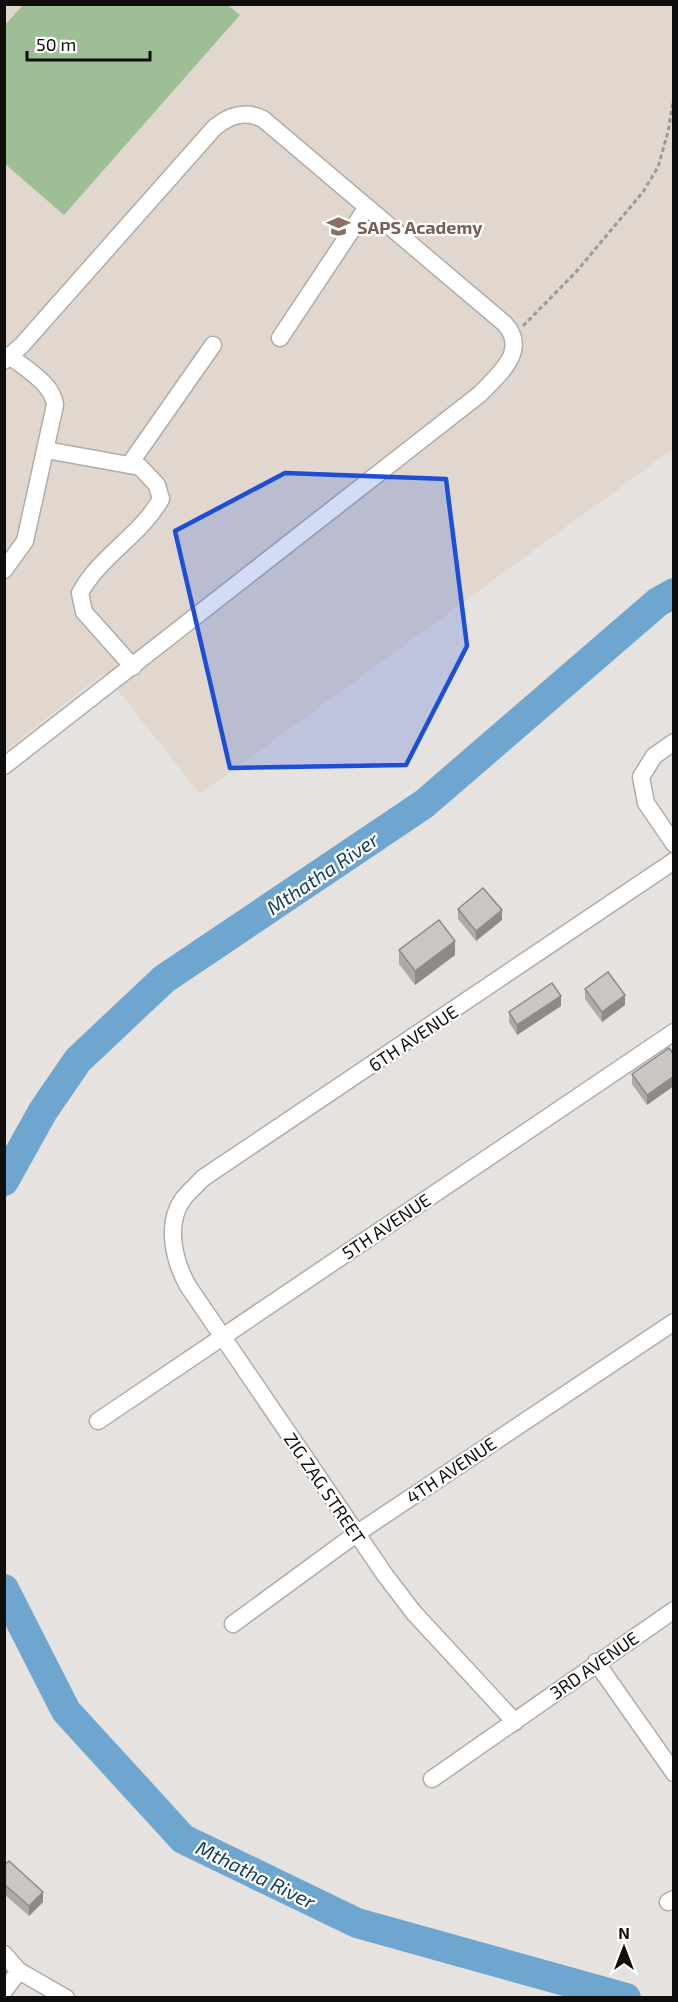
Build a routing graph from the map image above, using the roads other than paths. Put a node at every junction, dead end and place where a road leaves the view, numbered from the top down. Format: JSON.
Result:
{"nodes":[{"id":1,"x":367,"y":207,"type":"junction"},
{"id":2,"x":280,"y":338,"type":"dead end"},
{"id":3,"x":213,"y":345,"type":"dead end"},
{"id":4,"x":7,"y":358,"type":"edge"},
{"id":5,"x":46,"y":450,"type":"junction"},
{"id":6,"x":129,"y":465,"type":"junction"},
{"id":7,"x":4,"y":570,"type":"edge"},
{"id":8,"x":133,"y":667,"type":"junction"},
{"id":9,"x":674,"y":742,"type":"edge"},
{"id":10,"x":4,"y":766,"type":"edge"},
{"id":11,"x":674,"y":844,"type":"edge"},
{"id":12,"x":674,"y":861,"type":"edge"},
{"id":13,"x":674,"y":1032,"type":"edge"},
{"id":14,"x":174,"y":1230,"type":"joint"},
{"id":15,"x":674,"y":1322,"type":"edge"},
{"id":16,"x":222,"y":1336,"type":"junction"},
{"id":17,"x":98,"y":1421,"type":"dead end"},
{"id":18,"x":356,"y":1534,"type":"junction"},
{"id":19,"x":674,"y":1610,"type":"edge"},
{"id":20,"x":233,"y":1624,"type":"dead end"},
{"id":21,"x":596,"y":1662,"type":"junction"},
{"id":22,"x":515,"y":1722,"type":"junction"},
{"id":23,"x":674,"y":1773,"type":"edge"},
{"id":24,"x":432,"y":1779,"type":"dead end"},
{"id":25,"x":4,"y":1953,"type":"edge"},
{"id":26,"x":19,"y":1971,"type":"junction"},
{"id":27,"x":4,"y":1991,"type":"edge"},
{"id":28,"x":66,"y":1998,"type":"edge"}],
"edges":[{"from":1,"to":2,"type":"street"},
{"from":1,"to":4,"type":"street"},
{"from":1,"to":8,"type":"street"},
{"from":3,"to":6,"type":"street"},
{"from":4,"to":5,"type":"street"},
{"from":5,"to":6,"type":"street"},
{"from":5,"to":7,"type":"street"},
{"from":6,"to":8,"type":"street"},
{"from":8,"to":10,"type":"street"},
{"from":9,"to":11,"type":"street"},
{"from":12,"to":14,"type":"street","name":"6TH AVENUE"},
{"from":13,"to":16,"type":"street","name":"5TH AVENUE"},
{"from":14,"to":16,"type":"street","name":"ZIG ZAG STREET"},
{"from":15,"to":18,"type":"street","name":"4TH AVENUE"},
{"from":16,"to":17,"type":"street","name":"5TH AVENUE"},
{"from":16,"to":18,"type":"street","name":"ZIG ZAG STREET"},
{"from":18,"to":20,"type":"street","name":"4TH AVENUE"},
{"from":18,"to":22,"type":"street","name":"ZIG ZAG STREET"},
{"from":19,"to":21,"type":"street","name":"3RD AVENUE"},
{"from":21,"to":22,"type":"street","name":"3RD AVENUE"},
{"from":21,"to":23,"type":"street"},
{"from":22,"to":24,"type":"street","name":"3RD AVENUE"},
{"from":25,"to":26,"type":"street"},
{"from":26,"to":27,"type":"street"},
{"from":26,"to":28,"type":"street"}]}
